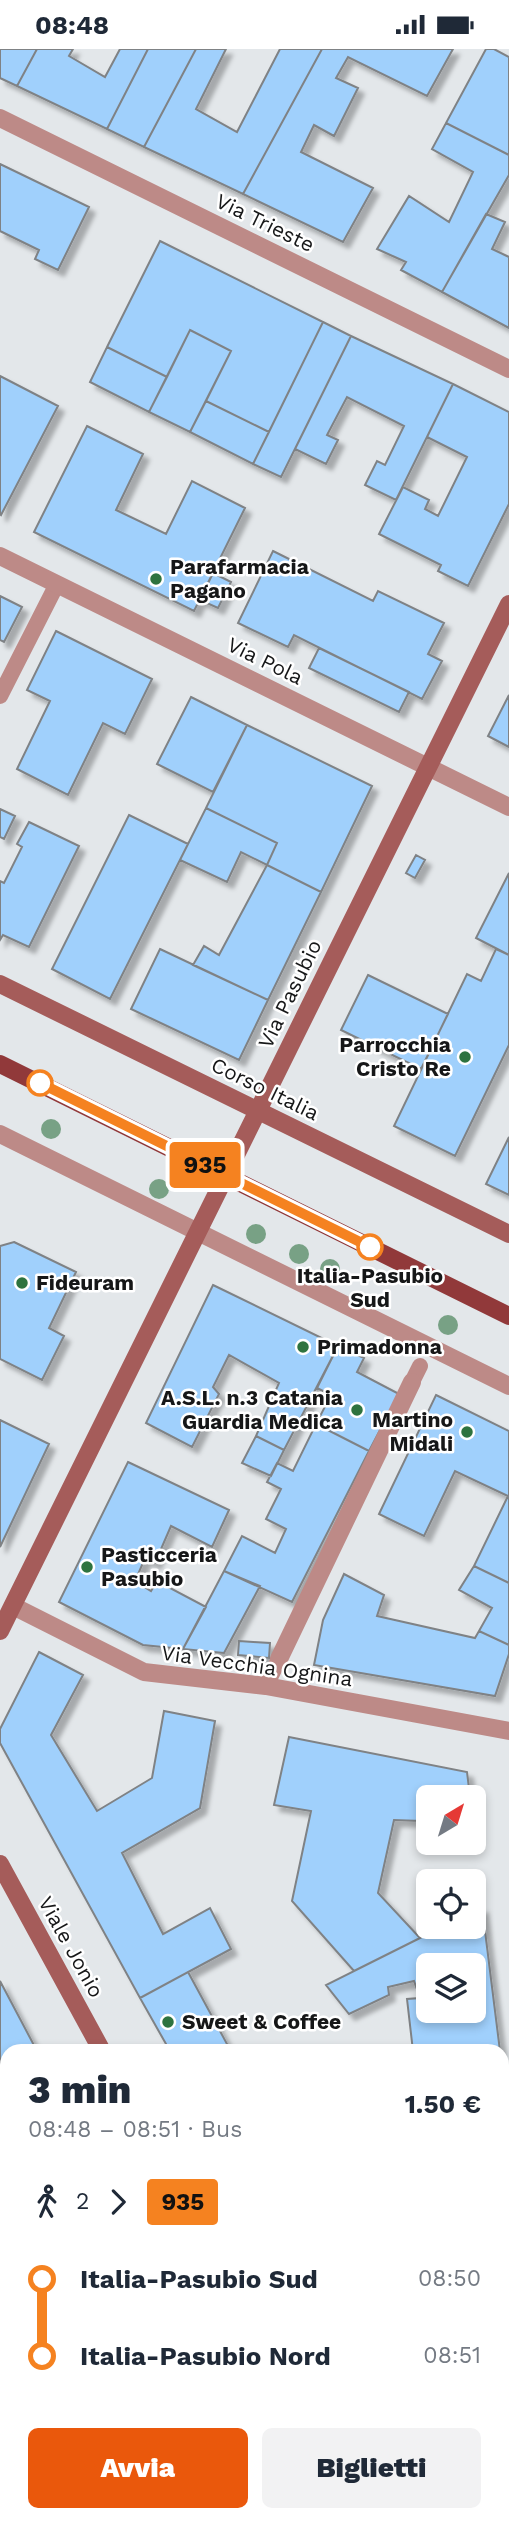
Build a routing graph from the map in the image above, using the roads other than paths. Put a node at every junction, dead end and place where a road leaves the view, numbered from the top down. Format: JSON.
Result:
{"nodes":[{"id":1,"x":0,"y":118,"type":"edge"},
{"id":2,"x":509,"y":369,"type":"edge"},
{"id":3,"x":0,"y":556,"type":"edge"},
{"id":4,"x":57,"y":584,"type":"junction"},
{"id":5,"x":509,"y":604,"type":"edge"},
{"id":6,"x":0,"y":696,"type":"edge"},
{"id":7,"x":428,"y":767,"type":"junction"},
{"id":8,"x":509,"y":807,"type":"edge"},
{"id":9,"x":0,"y":983,"type":"edge"},
{"id":10,"x":0,"y":1064,"type":"edge"},
{"id":11,"x":258,"y":1111,"type":"junction"},
{"id":12,"x":0,"y":1134,"type":"edge"},
{"id":13,"x":225,"y":1175,"type":"junction"},
{"id":14,"x":197,"y":1232,"type":"junction"},
{"id":15,"x":509,"y":1234,"type":"edge"},
{"id":16,"x":509,"y":1316,"type":"edge"},
{"id":17,"x":416,"y":1374,"type":"dead end"},
{"id":18,"x":509,"y":1386,"type":"edge"},
{"id":19,"x":12,"y":1605,"type":"junction"},
{"id":20,"x":0,"y":1631,"type":"edge"},
{"id":21,"x":279,"y":1659,"type":"joint"},
{"id":22,"x":266,"y":1686,"type":"junction"},
{"id":23,"x":509,"y":1731,"type":"edge"},
{"id":24,"x":0,"y":1864,"type":"edge"},
{"id":25,"x":98,"y":2044,"type":"edge"}],
"edges":[{"from":1,"to":2,"type":"street","name":"Via Trieste"},
{"from":3,"to":4,"type":"street","name":"Via Pola"},
{"from":4,"to":6,"type":"lane"},
{"from":4,"to":7,"type":"street","name":"Via Pola"},
{"from":5,"to":7,"type":"main road","name":"Via Pasubio"},
{"from":7,"to":8,"type":"street","name":"Via Pola"},
{"from":7,"to":11,"type":"main road","name":"Via Pasubio"},
{"from":9,"to":11,"type":"main road","name":"Corso Italia"},
{"from":10,"to":13,"type":"main road"},
{"from":11,"to":13,"type":"main road","name":"Via Pasubio"},
{"from":11,"to":15,"type":"main road","name":"Corso Italia"},
{"from":12,"to":14,"type":"street"},
{"from":13,"to":14,"type":"main road","name":"Via Pasubio"},
{"from":13,"to":16,"type":"main road"},
{"from":14,"to":18,"type":"street"},
{"from":14,"to":19,"type":"main road","name":"Via Pasubio"},
{"from":17,"to":21,"type":"street"},
{"from":19,"to":20,"type":"main road","name":"Via Pasubio"},
{"from":19,"to":22,"type":"street","name":"Via Vecchia Ognina"},
{"from":21,"to":22,"type":"lane"},
{"from":22,"to":23,"type":"street","name":"Via Vecchia Ognina"},
{"from":24,"to":25,"type":"main road","name":"Viale Jonio"}]}
